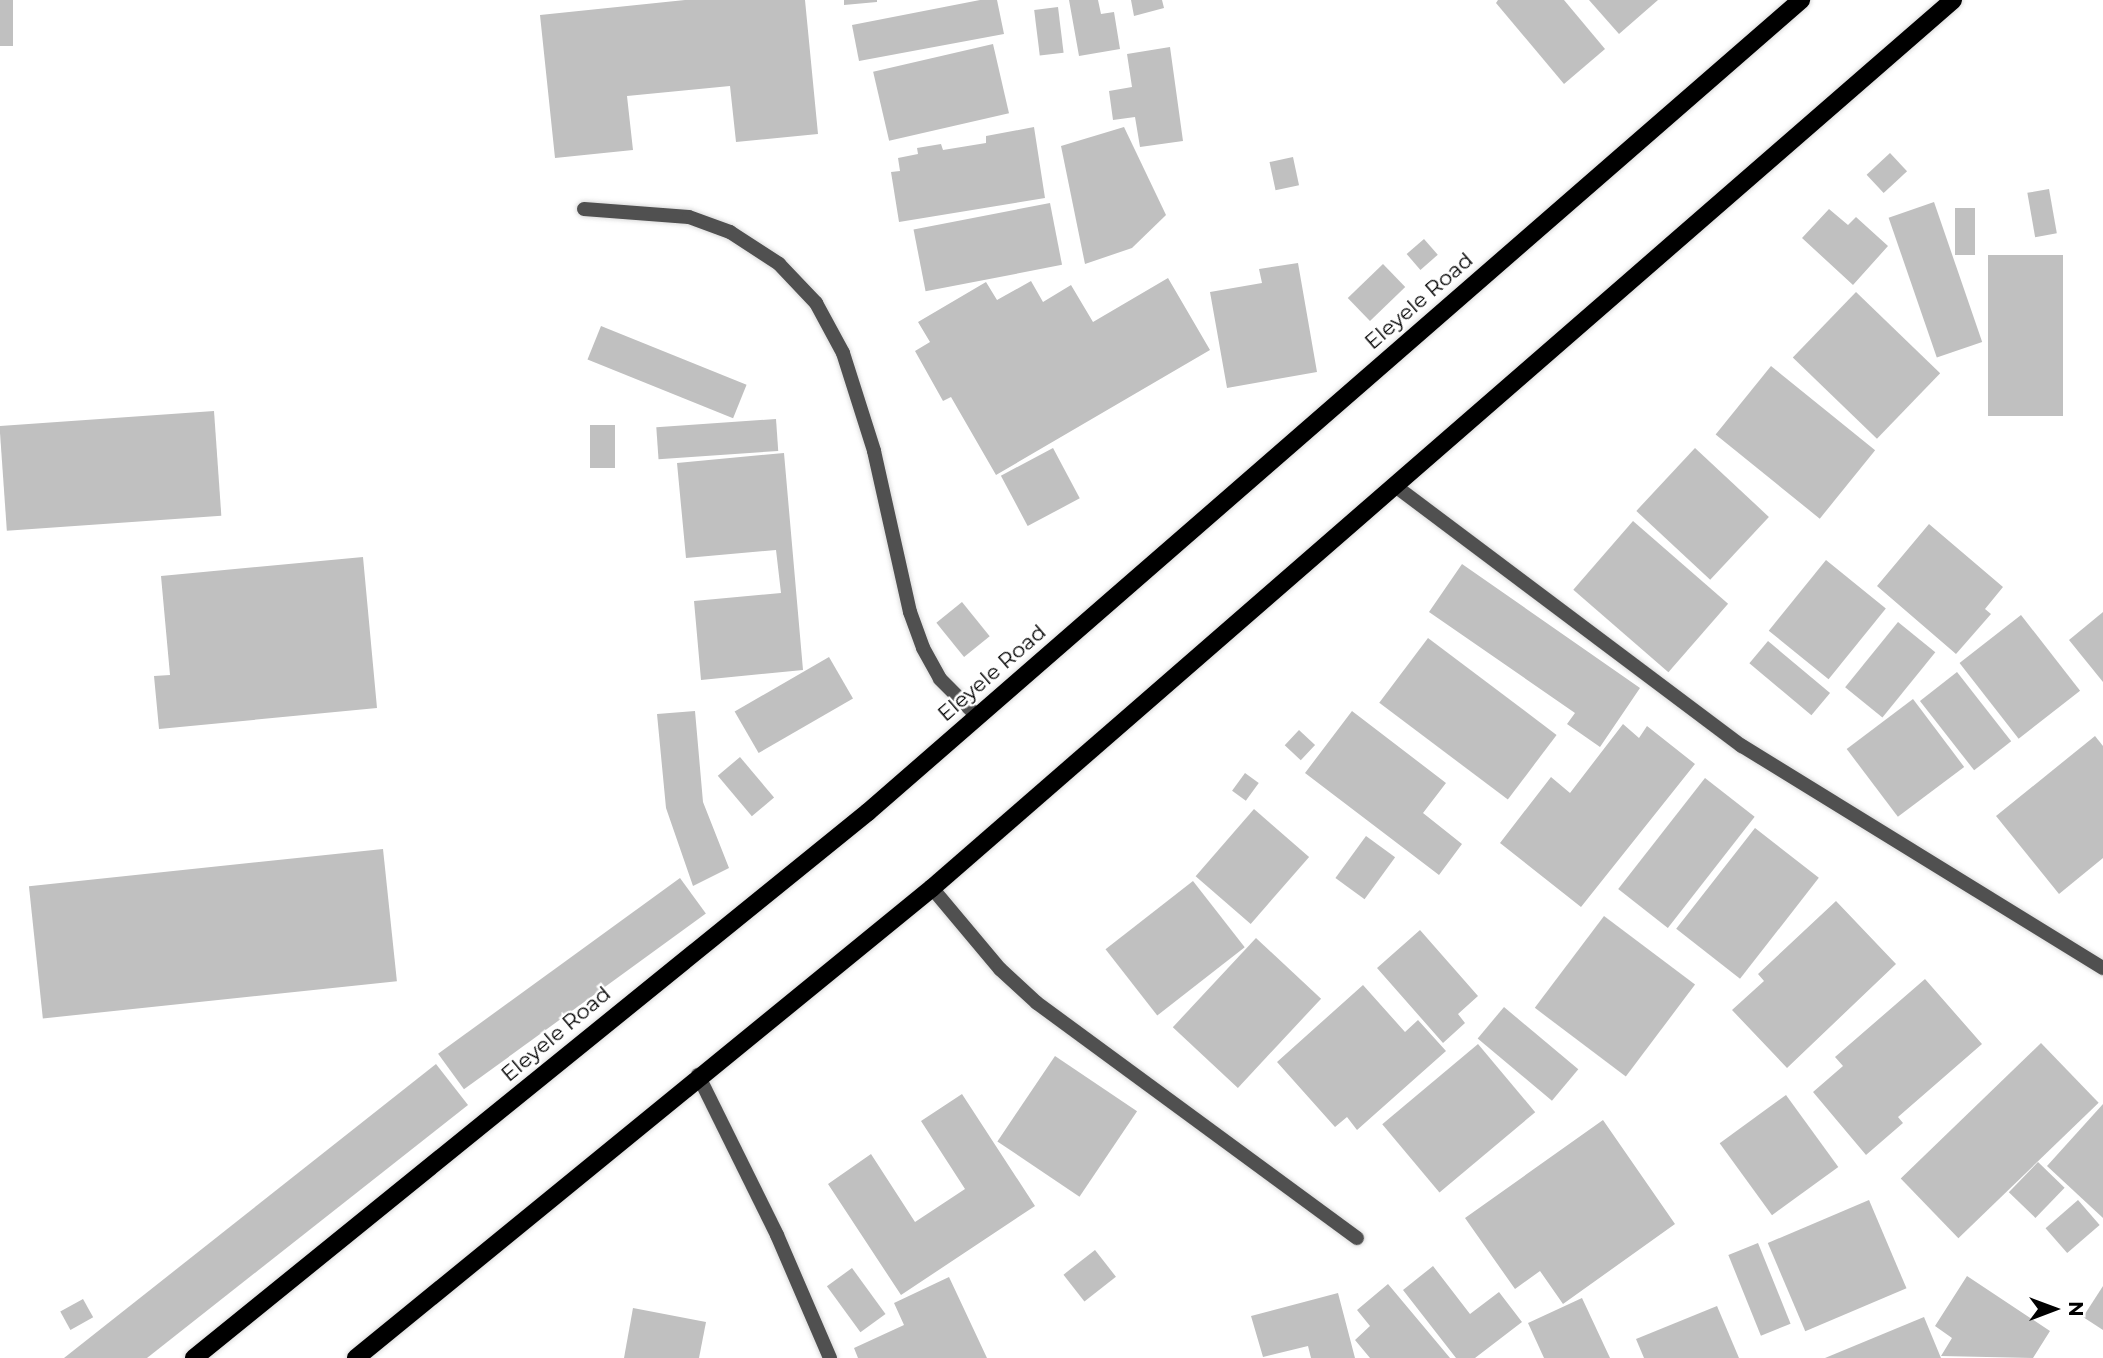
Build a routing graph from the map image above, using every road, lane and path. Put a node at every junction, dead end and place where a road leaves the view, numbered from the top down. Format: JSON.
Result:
{"nodes":[{"id":1,"x":1801,"y":0,"type":"edge"},
{"id":2,"x":1953,"y":0,"type":"edge"},
{"id":3,"x":584,"y":209,"type":"dead end"},
{"id":4,"x":1394,"y":485,"type":"junction"},
{"id":5,"x":977,"y":716,"type":"junction"},
{"id":6,"x":933,"y":888,"type":"junction"},
{"id":7,"x":2103,"y":968,"type":"edge"},
{"id":8,"x":698,"y":1075,"type":"junction"},
{"id":9,"x":1357,"y":1238,"type":"dead end"},
{"id":10,"x":194,"y":1358,"type":"edge"},
{"id":11,"x":356,"y":1358,"type":"edge"},
{"id":12,"x":830,"y":1358,"type":"edge"}],
"edges":[{"from":1,"to":5,"type":"main road","name":"Eleyele Road"},
{"from":2,"to":4,"type":"main road"},
{"from":3,"to":5,"type":"street"},
{"from":4,"to":6,"type":"main road"},
{"from":4,"to":7,"type":"street"},
{"from":5,"to":10,"type":"main road","name":"Eleyele Road"},
{"from":6,"to":8,"type":"main road"},
{"from":6,"to":9,"type":"street"},
{"from":8,"to":11,"type":"main road"},
{"from":8,"to":12,"type":"street"}]}
